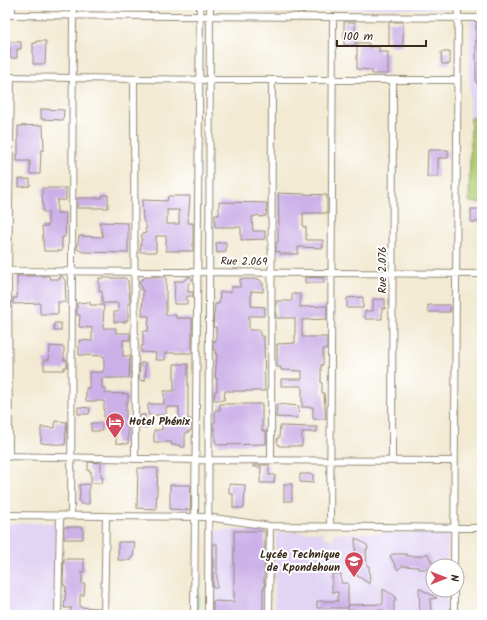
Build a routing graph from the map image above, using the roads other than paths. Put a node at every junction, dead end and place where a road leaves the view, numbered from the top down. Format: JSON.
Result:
{"nodes":[{"id":1,"x":12,"y":5,"type":"edge"},
{"id":2,"x":73,"y":5,"type":"edge"},
{"id":3,"x":200,"y":5,"type":"edge"},
{"id":4,"x":210,"y":5,"type":"edge"},
{"id":5,"x":458,"y":5,"type":"edge"},
{"id":6,"x":5,"y":15,"type":"edge"},
{"id":7,"x":12,"y":15,"type":"junction"},
{"id":8,"x":73,"y":16,"type":"junction"},
{"id":9,"x":200,"y":16,"type":"junction"},
{"id":10,"x":210,"y":17,"type":"junction"},
{"id":11,"x":333,"y":17,"type":"junction"},
{"id":12,"x":458,"y":18,"type":"junction"},
{"id":13,"x":482,"y":18,"type":"edge"},
{"id":14,"x":8,"y":77,"type":"edge"},
{"id":15,"x":73,"y":78,"type":"junction"},
{"id":16,"x":134,"y":79,"type":"junction"},
{"id":17,"x":200,"y":80,"type":"junction"},
{"id":18,"x":210,"y":80,"type":"junction"},
{"id":19,"x":272,"y":80,"type":"junction"},
{"id":20,"x":332,"y":80,"type":"junction"},
{"id":21,"x":393,"y":80,"type":"junction"},
{"id":22,"x":457,"y":80,"type":"junction"},
{"id":23,"x":7,"y":271,"type":"edge"},
{"id":24,"x":198,"y":271,"type":"junction"},
{"id":25,"x":209,"y":271,"type":"junction"},
{"id":26,"x":72,"y":272,"type":"junction"},
{"id":27,"x":134,"y":272,"type":"junction"},
{"id":28,"x":270,"y":272,"type":"junction"},
{"id":29,"x":331,"y":272,"type":"junction"},
{"id":30,"x":393,"y":273,"type":"junction"},
{"id":31,"x":456,"y":274,"type":"junction"},
{"id":32,"x":482,"y":274,"type":"edge"},
{"id":33,"x":7,"y":456,"type":"edge"},
{"id":34,"x":71,"y":458,"type":"junction"},
{"id":35,"x":135,"y":459,"type":"junction"},
{"id":36,"x":196,"y":460,"type":"junction"},
{"id":37,"x":208,"y":460,"type":"junction"},
{"id":38,"x":271,"y":460,"type":"junction"},
{"id":39,"x":330,"y":460,"type":"junction"},
{"id":40,"x":392,"y":460,"type":"junction"},
{"id":41,"x":455,"y":461,"type":"junction"},
{"id":42,"x":5,"y":515,"type":"edge"},
{"id":43,"x":60,"y":516,"type":"junction"},
{"id":44,"x":71,"y":516,"type":"junction"},
{"id":45,"x":106,"y":516,"type":"junction"},
{"id":46,"x":196,"y":517,"type":"junction"},
{"id":47,"x":207,"y":517,"type":"junction"},
{"id":48,"x":270,"y":526,"type":"junction"},
{"id":49,"x":330,"y":527,"type":"junction"},
{"id":50,"x":454,"y":528,"type":"junction"},
{"id":51,"x":482,"y":528,"type":"edge"},
{"id":52,"x":454,"y":558,"type":"edge"},
{"id":53,"x":454,"y":598,"type":"edge"},
{"id":54,"x":58,"y":615,"type":"edge"},
{"id":55,"x":104,"y":615,"type":"edge"},
{"id":56,"x":194,"y":615,"type":"edge"},
{"id":57,"x":208,"y":615,"type":"edge"},
{"id":58,"x":269,"y":615,"type":"edge"},
{"id":59,"x":454,"y":615,"type":"edge"}],
"edges":[{"from":1,"to":7,"type":"street"},
{"from":2,"to":8,"type":"street"},
{"from":3,"to":9,"type":"street"},
{"from":4,"to":10,"type":"street"},
{"from":5,"to":12,"type":"street"},
{"from":6,"to":7,"type":"street"},
{"from":7,"to":8,"type":"street"},
{"from":8,"to":9,"type":"street"},
{"from":8,"to":15,"type":"street"},
{"from":9,"to":10,"type":"street"},
{"from":9,"to":17,"type":"street"},
{"from":10,"to":11,"type":"street"},
{"from":10,"to":18,"type":"street"},
{"from":11,"to":12,"type":"street"},
{"from":11,"to":20,"type":"street"},
{"from":12,"to":13,"type":"street"},
{"from":12,"to":22,"type":"street"},
{"from":14,"to":15,"type":"street"},
{"from":14,"to":23,"type":"street"},
{"from":15,"to":16,"type":"street"},
{"from":15,"to":26,"type":"street"},
{"from":16,"to":17,"type":"street"},
{"from":16,"to":27,"type":"street"},
{"from":17,"to":18,"type":"street"},
{"from":17,"to":24,"type":"street"},
{"from":18,"to":19,"type":"street"},
{"from":18,"to":25,"type":"street"},
{"from":19,"to":20,"type":"street"},
{"from":19,"to":28,"type":"street"},
{"from":20,"to":21,"type":"street"},
{"from":20,"to":29,"type":"street"},
{"from":21,"to":22,"type":"street"},
{"from":21,"to":30,"type":"street","name":"Rue 2.076"},
{"from":22,"to":31,"type":"street"},
{"from":23,"to":26,"type":"street","name":"Rue 2.069"},
{"from":23,"to":33,"type":"street"},
{"from":24,"to":25,"type":"street","name":"Rue 2.069"},
{"from":24,"to":27,"type":"street","name":"Rue 2.069"},
{"from":24,"to":36,"type":"street"},
{"from":25,"to":28,"type":"street","name":"Rue 2.069"},
{"from":25,"to":37,"type":"street"},
{"from":26,"to":27,"type":"street","name":"Rue 2.069"},
{"from":26,"to":34,"type":"street"},
{"from":27,"to":35,"type":"street"},
{"from":28,"to":29,"type":"street","name":"Rue 2.069"},
{"from":28,"to":38,"type":"street"},
{"from":29,"to":30,"type":"street","name":"Rue 2.069"},
{"from":29,"to":39,"type":"street"},
{"from":30,"to":31,"type":"street","name":"Rue 2.069"},
{"from":30,"to":40,"type":"street","name":"Rue 2.076"},
{"from":31,"to":32,"type":"street","name":"Rue 2.069"},
{"from":31,"to":41,"type":"street"},
{"from":33,"to":34,"type":"street"},
{"from":34,"to":35,"type":"street"},
{"from":34,"to":44,"type":"street"},
{"from":35,"to":36,"type":"street"},
{"from":36,"to":37,"type":"street"},
{"from":36,"to":46,"type":"street"},
{"from":37,"to":38,"type":"street"},
{"from":37,"to":47,"type":"street"},
{"from":38,"to":39,"type":"street"},
{"from":39,"to":40,"type":"street"},
{"from":39,"to":49,"type":"street"},
{"from":40,"to":41,"type":"street"},
{"from":41,"to":50,"type":"street"},
{"from":42,"to":43,"type":"street"},
{"from":43,"to":44,"type":"street"},
{"from":43,"to":54,"type":"street"},
{"from":44,"to":45,"type":"street"},
{"from":45,"to":46,"type":"street"},
{"from":45,"to":55,"type":"street"},
{"from":46,"to":47,"type":"street"},
{"from":46,"to":56,"type":"street"},
{"from":47,"to":48,"type":"street"},
{"from":47,"to":57,"type":"street"},
{"from":48,"to":49,"type":"street"},
{"from":48,"to":58,"type":"street"},
{"from":49,"to":50,"type":"street"},
{"from":50,"to":51,"type":"street"},
{"from":50,"to":52,"type":"street"},
{"from":53,"to":59,"type":"street"}]}
